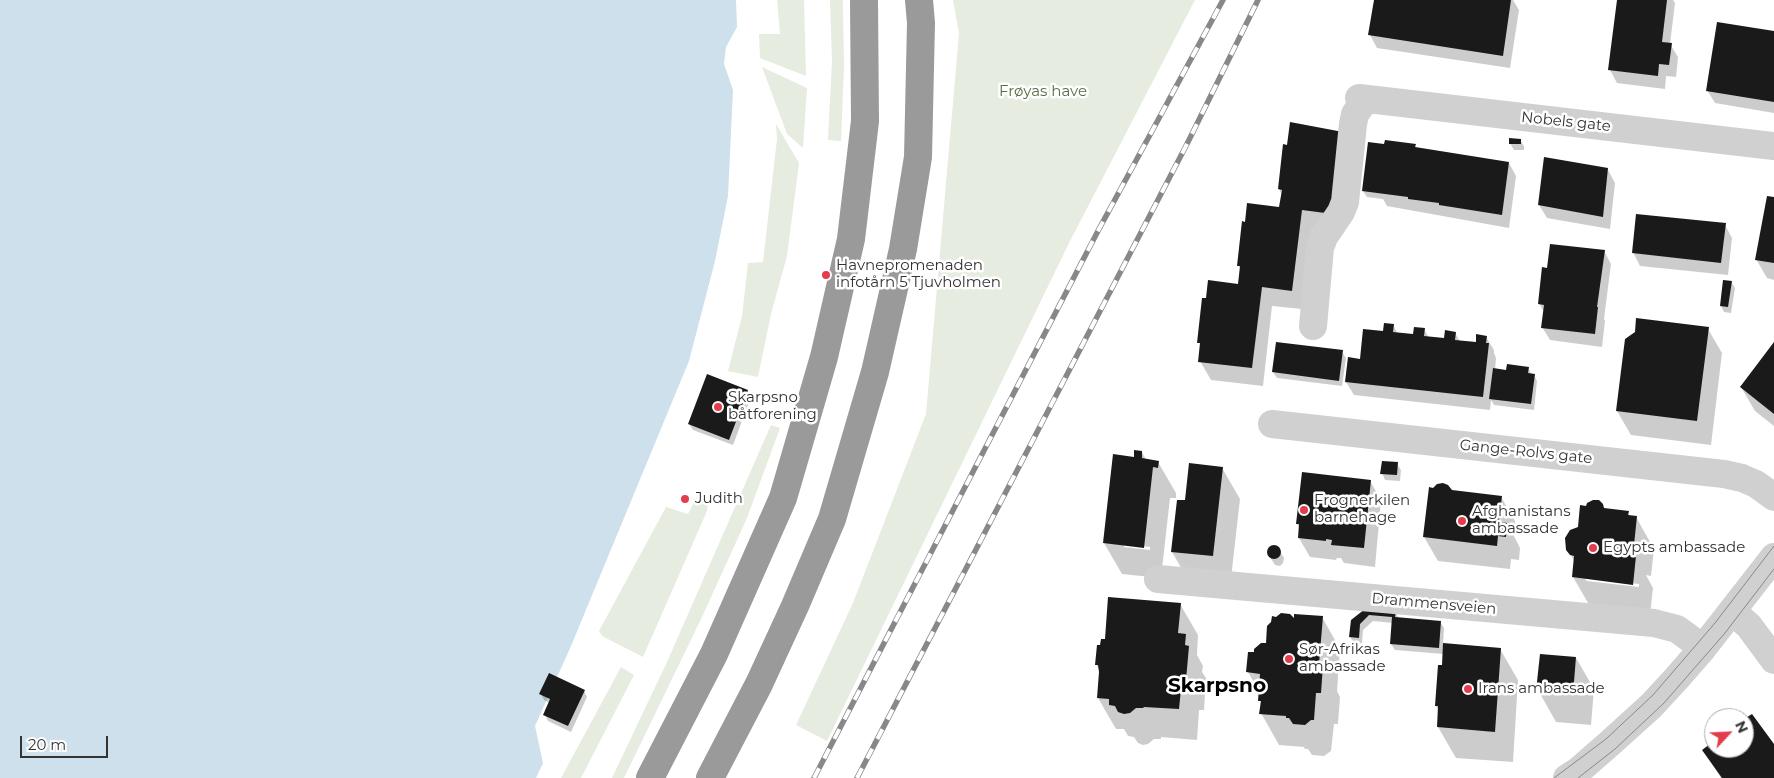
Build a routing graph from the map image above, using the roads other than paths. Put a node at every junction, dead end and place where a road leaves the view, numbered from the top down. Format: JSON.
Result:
{"nodes":[{"id":1,"x":864,"y":0,"type":"edge"},
{"id":2,"x":919,"y":0,"type":"edge"},
{"id":3,"x":1774,"y":146,"type":"edge"},
{"id":4,"x":1313,"y":326,"type":"dead end"},
{"id":5,"x":1272,"y":424,"type":"dead end"},
{"id":6,"x":1774,"y":497,"type":"edge"},
{"id":7,"x":1774,"y":557,"type":"edge"},
{"id":8,"x":1158,"y":579,"type":"dead end"},
{"id":9,"x":1732,"y":611,"type":"junction"},
{"id":10,"x":1703,"y":648,"type":"junction"},
{"id":11,"x":1774,"y":660,"type":"edge"},
{"id":12,"x":650,"y":778,"type":"edge"},
{"id":13,"x":710,"y":778,"type":"edge"},
{"id":14,"x":1567,"y":778,"type":"edge"}],
"edges":[{"from":1,"to":12,"type":"highway"},
{"from":2,"to":13,"type":"highway"},
{"from":3,"to":4,"type":"street","name":"Nobels gate"},
{"from":5,"to":6,"type":"street","name":"Gange-Rolvs gate"},
{"from":7,"to":9,"type":"street"},
{"from":8,"to":10,"type":"street","name":"Drammensveien"},
{"from":9,"to":10,"type":"street"},
{"from":9,"to":11,"type":"street"},
{"from":10,"to":14,"type":"street"}]}
